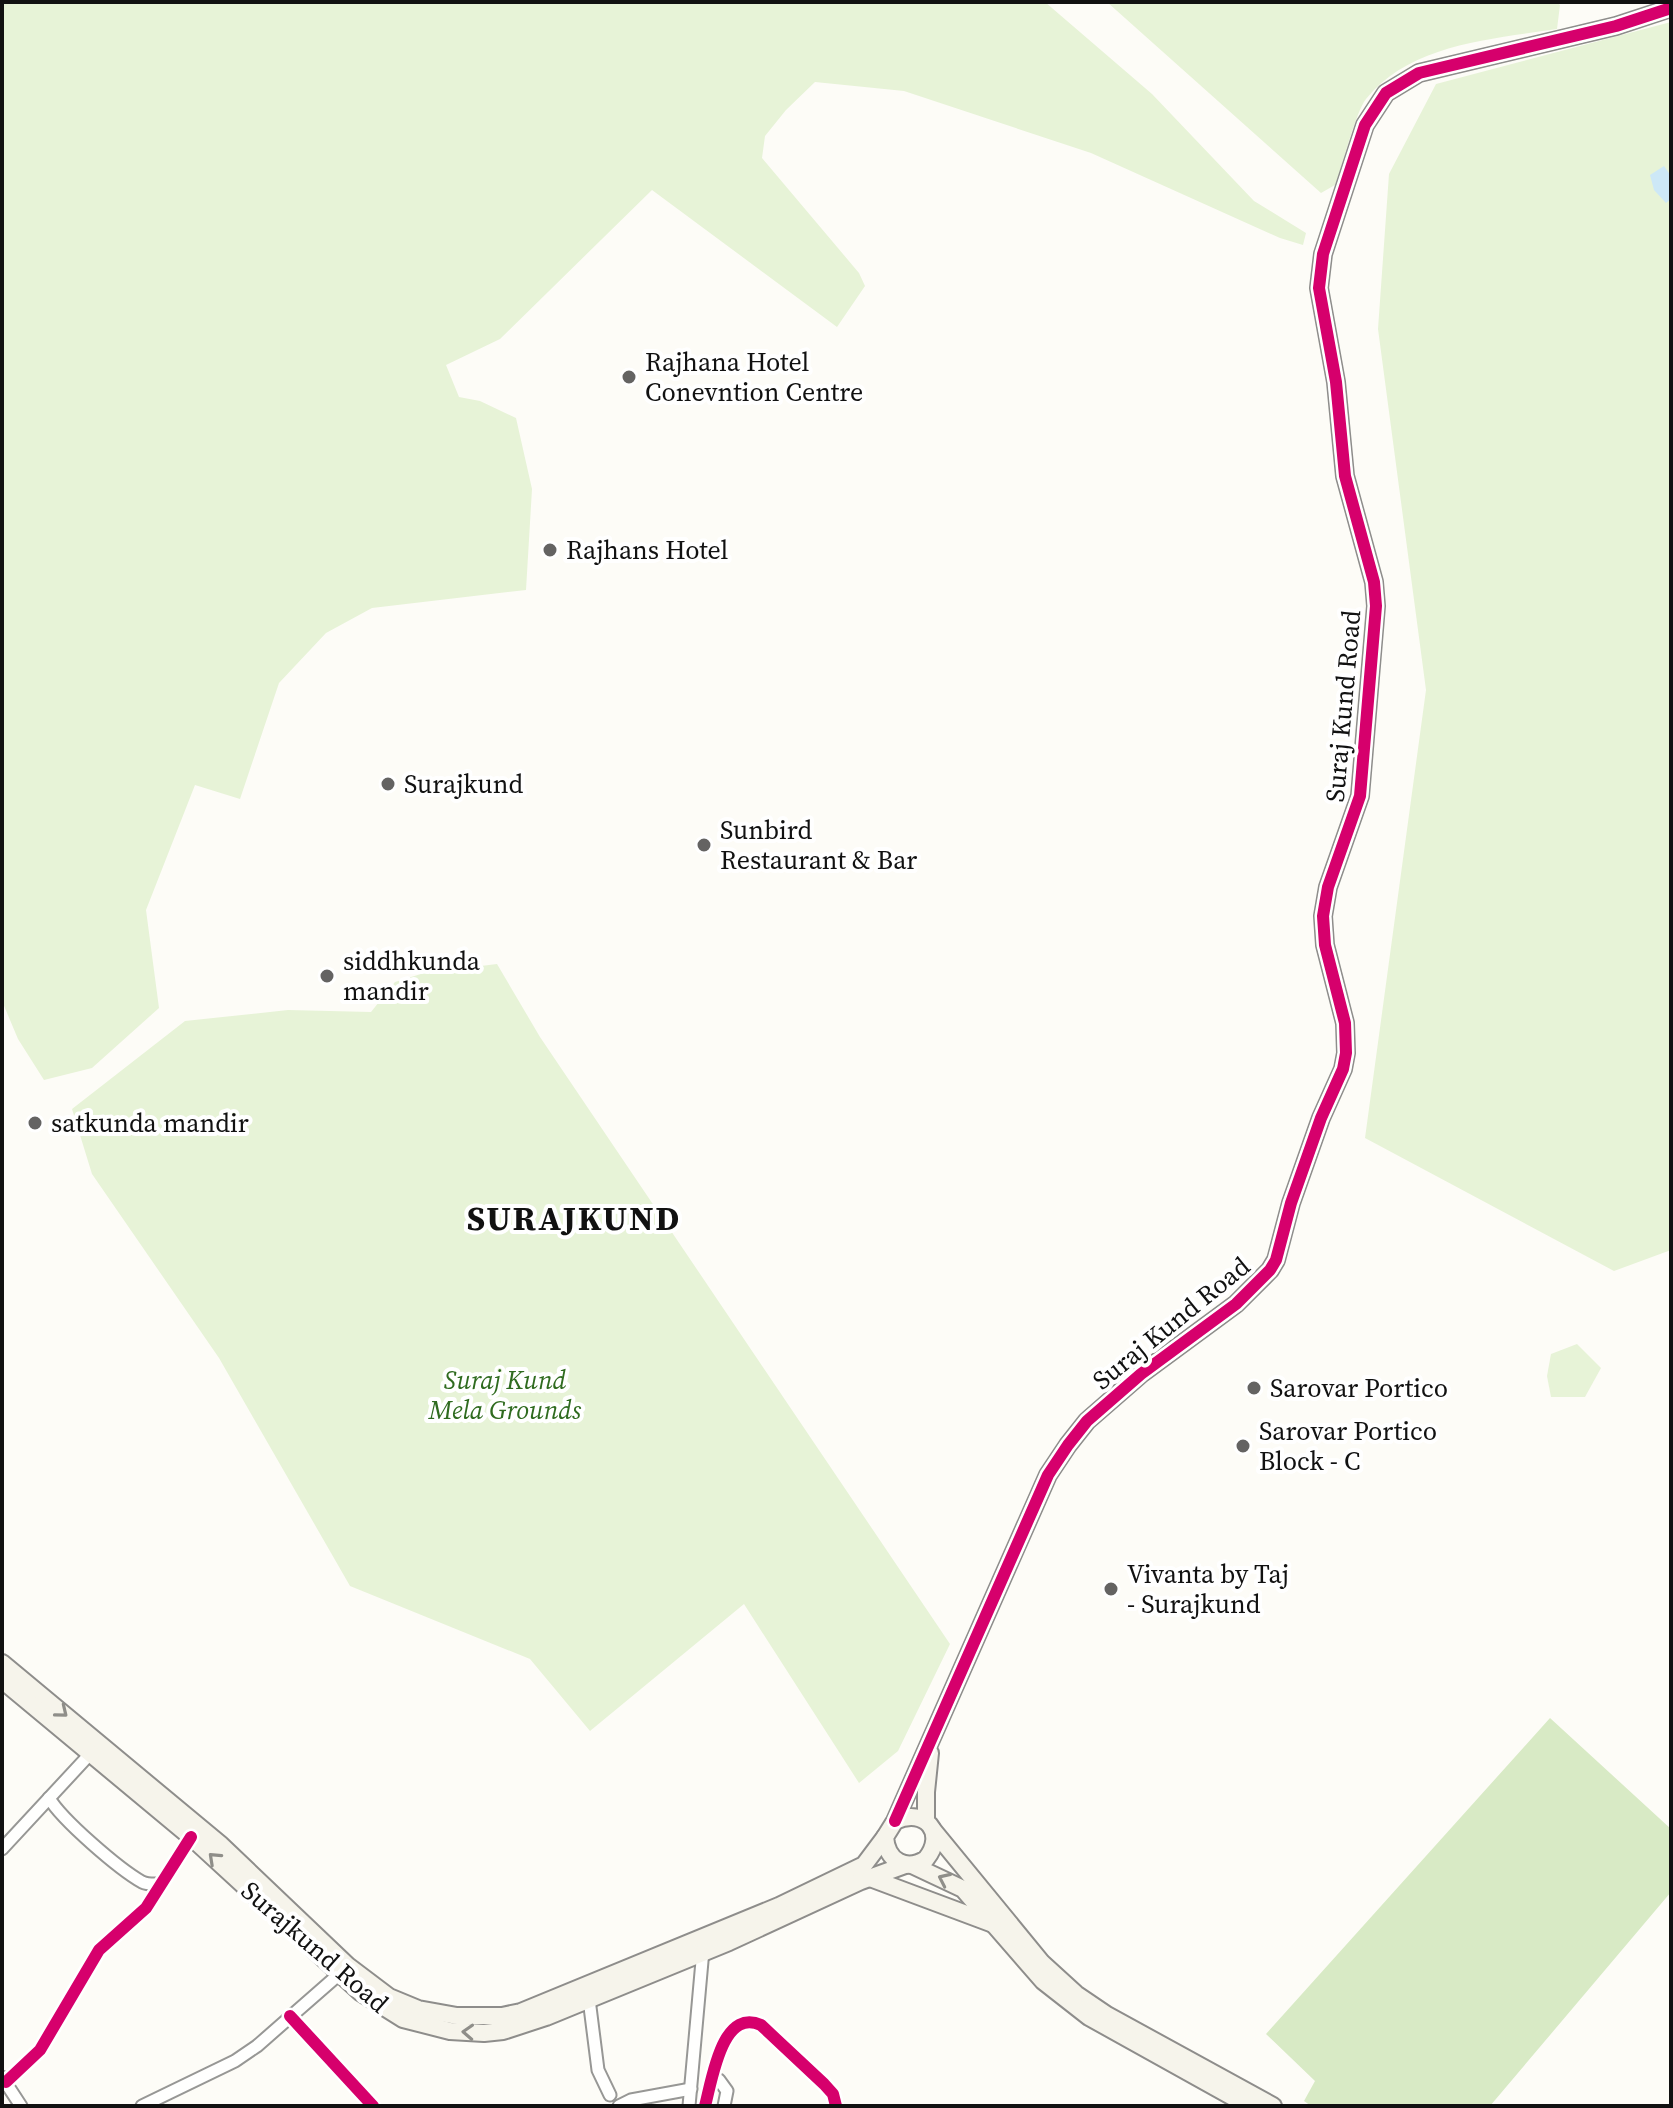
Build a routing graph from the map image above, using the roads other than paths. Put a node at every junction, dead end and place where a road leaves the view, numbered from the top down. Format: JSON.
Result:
{"nodes":[{"id":1,"x":1671,"y":8,"type":"edge"},
{"id":2,"x":2,"y":1663,"type":"edge"},
{"id":3,"x":2,"y":1680,"type":"edge"},
{"id":4,"x":932,"y":1735,"type":"junction"},
{"id":5,"x":90,"y":1754,"type":"junction"},
{"id":6,"x":49,"y":1798,"type":"junction"},
{"id":7,"x":895,"y":1821,"type":"junction"},
{"id":8,"x":929,"y":1825,"type":"junction"},
{"id":9,"x":191,"y":1837,"type":"junction"},
{"id":10,"x":885,"y":1837,"type":"junction"},
{"id":11,"x":2,"y":1849,"type":"edge"},
{"id":12,"x":908,"y":1865,"type":"junction"},
{"id":13,"x":870,"y":1878,"type":"junction"},
{"id":14,"x":161,"y":1884,"type":"junction"},
{"id":15,"x":995,"y":1924,"type":"junction"},
{"id":16,"x":704,"y":1945,"type":"junction"},
{"id":17,"x":343,"y":1970,"type":"junction"},
{"id":18,"x":589,"y":1999,"type":"junction"},
{"id":19,"x":290,"y":2016,"type":"junction"},
{"id":20,"x":712,"y":2078,"type":"junction"},
{"id":21,"x":4,"y":2079,"type":"edge"},
{"id":22,"x":691,"y":2089,"type":"junction"},
{"id":23,"x":610,"y":2095,"type":"dead end"},
{"id":24,"x":21,"y":2106,"type":"edge"},
{"id":25,"x":142,"y":2106,"type":"edge"},
{"id":26,"x":373,"y":2106,"type":"edge"},
{"id":27,"x":619,"y":2106,"type":"edge"},
{"id":28,"x":689,"y":2106,"type":"edge"},
{"id":29,"x":705,"y":2106,"type":"edge"},
{"id":30,"x":724,"y":2106,"type":"edge"},
{"id":31,"x":836,"y":2106,"type":"edge"},
{"id":32,"x":1249,"y":2106,"type":"edge"},
{"id":33,"x":1273,"y":2106,"type":"edge"}],
"edges":[{"from":1,"to":4,"type":"main road","name":"Suraj Kund Road"},
{"from":2,"to":17,"type":"main road","name":"Surajkund Road","one_way":true},
{"from":3,"to":5,"type":"main road","name":"Surajkund Road"},
{"from":4,"to":7,"type":"main road","name":"Suraj Kund Road"},
{"from":4,"to":8,"type":"main road"},
{"from":5,"to":6,"type":"street"},
{"from":5,"to":9,"type":"main road","name":"Surajkund Road"},
{"from":6,"to":11,"type":"street"},
{"from":6,"to":14,"type":"street"},
{"from":7,"to":8,"type":"main road"},
{"from":7,"to":10,"type":"main road"},
{"from":8,"to":12,"type":"main road"},
{"from":8,"to":33,"type":"main road"},
{"from":9,"to":14,"type":"street"},
{"from":17,"to":9,"type":"main road","name":"Surajkund Road","one_way":true},
{"from":10,"to":12,"type":"main road"},
{"from":10,"to":16,"type":"main road","name":"Surajkund Road"},
{"from":12,"to":13,"type":"main road","name":"Surajkund Road"},
{"from":15,"to":12,"type":"main road","one_way":true},
{"from":13,"to":15,"type":"main road"},
{"from":13,"to":16,"type":"main road","name":"Surajkund Road"},
{"from":14,"to":21,"type":"street"},
{"from":15,"to":32,"type":"main road"},
{"from":16,"to":17,"type":"main road","name":"Surajkund Road"},
{"from":16,"to":18,"type":"main road","name":"Surajkund Road"},
{"from":16,"to":22,"type":"street"},
{"from":18,"to":17,"type":"main road","name":"Surajkund Road","one_way":true},
{"from":17,"to":19,"type":"street"},
{"from":18,"to":23,"type":"street"},
{"from":19,"to":25,"type":"street"},
{"from":19,"to":26,"type":"street"},
{"from":20,"to":29,"type":"street"},
{"from":20,"to":30,"type":"street"},
{"from":20,"to":31,"type":"street"},
{"from":21,"to":24,"type":"street"},
{"from":22,"to":27,"type":"street"},
{"from":22,"to":28,"type":"street"}]}
